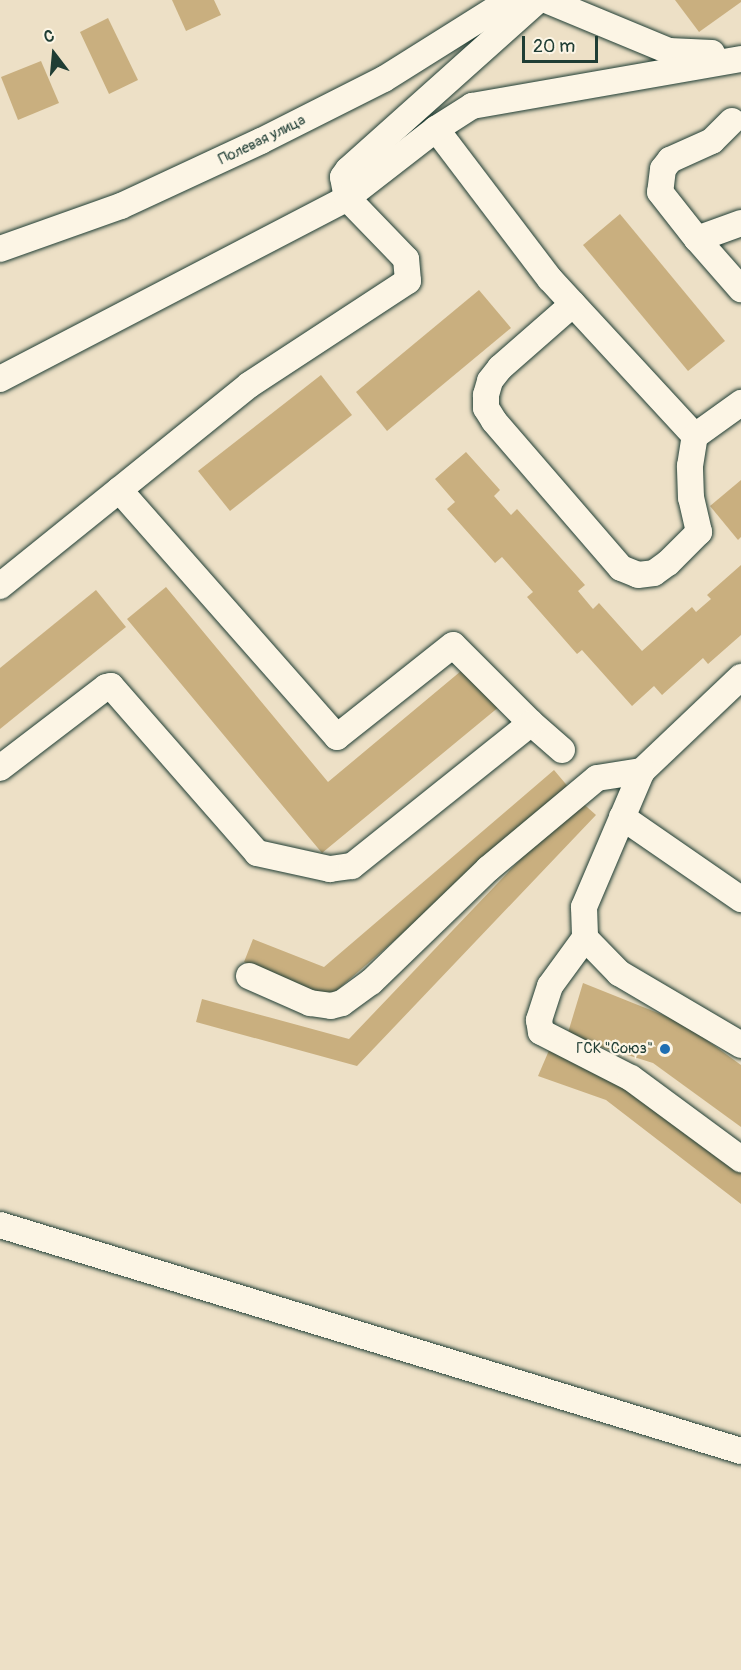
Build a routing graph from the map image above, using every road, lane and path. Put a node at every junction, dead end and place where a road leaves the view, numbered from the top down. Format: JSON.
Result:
{"nodes":[{"id":1,"x":510,"y":0,"type":"edge"},
{"id":2,"x":538,"y":0,"type":"edge"},
{"id":3,"x":546,"y":0,"type":"edge"},
{"id":4,"x":741,"y":53,"type":"edge"},
{"id":5,"x":741,"y":59,"type":"edge"},
{"id":6,"x":384,"y":79,"type":"junction"},
{"id":7,"x":435,"y":94,"type":"junction"},
{"id":8,"x":472,"y":106,"type":"junction"},
{"id":9,"x":738,"y":120,"type":"edge"},
{"id":10,"x":436,"y":129,"type":"junction"},
{"id":11,"x":346,"y":198,"type":"junction"},
{"id":12,"x":741,"y":223,"type":"edge"},
{"id":13,"x":697,"y":239,"type":"junction"},
{"id":14,"x":0,"y":249,"type":"edge"},
{"id":15,"x":741,"y":289,"type":"edge"},
{"id":16,"x":573,"y":304,"type":"junction"},
{"id":17,"x":0,"y":379,"type":"edge"},
{"id":18,"x":741,"y":404,"type":"edge"},
{"id":19,"x":695,"y":436,"type":"junction"},
{"id":20,"x":119,"y":490,"type":"junction"},
{"id":21,"x":0,"y":586,"type":"edge"},
{"id":22,"x":741,"y":677,"type":"edge"},
{"id":23,"x":531,"y":723,"type":"junction"},
{"id":24,"x":562,"y":750,"type":"dead end"},
{"id":25,"x":0,"y":768,"type":"edge"},
{"id":26,"x":642,"y":771,"type":"junction"},
{"id":27,"x":622,"y":817,"type":"junction"},
{"id":28,"x":741,"y":899,"type":"edge"},
{"id":29,"x":585,"y":938,"type":"junction"},
{"id":30,"x":249,"y":976,"type":"dead end"},
{"id":31,"x":741,"y":1045,"type":"edge"},
{"id":32,"x":741,"y":1159,"type":"edge"},
{"id":33,"x":0,"y":1225,"type":"edge"},
{"id":34,"x":741,"y":1451,"type":"edge"}],
"edges":[{"from":1,"to":6,"type":"street","name":"Полевая улица"},
{"from":2,"to":7,"type":"street"},
{"from":3,"to":4,"type":"street"},
{"from":5,"to":8,"type":"street"},
{"from":6,"to":7,"type":"street"},
{"from":6,"to":14,"type":"street","name":"Полевая улица"},
{"from":7,"to":8,"type":"street"},
{"from":7,"to":11,"type":"street"},
{"from":8,"to":10,"type":"street"},
{"from":9,"to":13,"type":"street"},
{"from":10,"to":11,"type":"street"},
{"from":10,"to":16,"type":"street"},
{"from":11,"to":17,"type":"street"},
{"from":11,"to":20,"type":"street"},
{"from":12,"to":13,"type":"street"},
{"from":13,"to":15,"type":"street"},
{"from":16,"to":19,"type":"street"},
{"from":16,"to":19,"type":"street"},
{"from":18,"to":19,"type":"street"},
{"from":20,"to":21,"type":"street"},
{"from":20,"to":23,"type":"street"},
{"from":22,"to":26,"type":"street"},
{"from":23,"to":24,"type":"street"},
{"from":23,"to":25,"type":"street"},
{"from":26,"to":27,"type":"street"},
{"from":26,"to":30,"type":"street"},
{"from":27,"to":28,"type":"street"},
{"from":27,"to":29,"type":"street"},
{"from":29,"to":31,"type":"street"},
{"from":29,"to":32,"type":"street"},
{"from":33,"to":34,"type":"street"}]}
